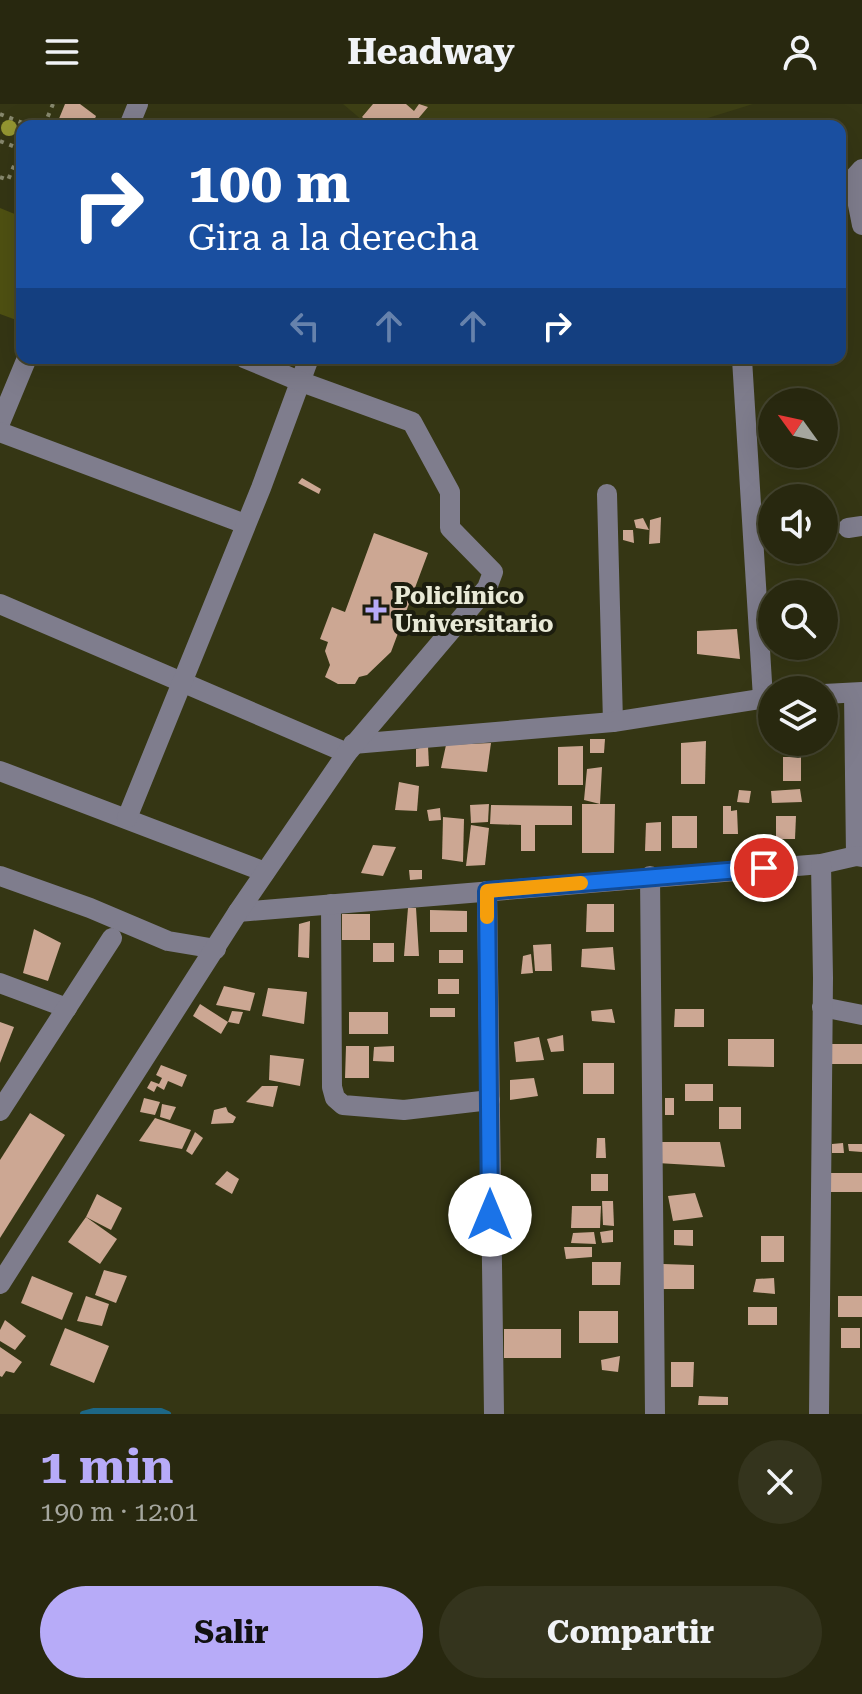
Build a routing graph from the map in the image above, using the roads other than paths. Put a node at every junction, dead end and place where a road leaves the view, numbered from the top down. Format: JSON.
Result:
{"nodes":[{"id":1,"x":862,"y":169,"type":"edge"},
{"id":2,"x":862,"y":225,"type":"edge"},
{"id":3,"x":25,"y":364,"type":"edge"},
{"id":4,"x":258,"y":364,"type":"edge"},
{"id":5,"x":306,"y":364,"type":"edge"},
{"id":6,"x":742,"y":364,"type":"edge"},
{"id":7,"x":299,"y":381,"type":"junction"},
{"id":8,"x":0,"y":423,"type":"edge"},
{"id":9,"x":0,"y":432,"type":"edge"},
{"id":10,"x":607,"y":494,"type":"dead end"},
{"id":11,"x":245,"y":524,"type":"junction"},
{"id":12,"x":0,"y":604,"type":"edge"},
{"id":13,"x":766,"y":676,"type":"edge"},
{"id":14,"x":180,"y":683,"type":"junction"},
{"id":15,"x":858,"y":692,"type":"edge"},
{"id":16,"x":838,"y":693,"type":"edge"},
{"id":17,"x":758,"y":699,"type":"edge"},
{"id":18,"x":613,"y":722,"type":"junction"},
{"id":19,"x":350,"y":749,"type":"junction"},
{"id":20,"x":0,"y":771,"type":"edge"},
{"id":21,"x":127,"y":818,"type":"junction"},
{"id":22,"x":859,"y":856,"type":"edge"},
{"id":23,"x":821,"y":864,"type":"junction"},
{"id":24,"x":265,"y":872,"type":"junction"},
{"id":25,"x":0,"y":876,"type":"edge"},
{"id":26,"x":650,"y":876,"type":"junction"},
{"id":27,"x":487,"y":891,"type":"junction"},
{"id":28,"x":331,"y":904,"type":"junction"},
{"id":29,"x":238,"y":912,"type":"junction"},
{"id":30,"x":112,"y":938,"type":"dead end"},
{"id":31,"x":216,"y":949,"type":"junction"},
{"id":32,"x":0,"y":983,"type":"edge"},
{"id":33,"x":822,"y":1007,"type":"junction"},
{"id":34,"x":67,"y":1008,"type":"junction"},
{"id":35,"x":862,"y":1015,"type":"edge"},
{"id":36,"x":490,"y":1100,"type":"junction"},
{"id":37,"x":0,"y":1111,"type":"edge"},
{"id":38,"x":0,"y":1284,"type":"edge"},
{"id":39,"x":494,"y":1414,"type":"edge"},
{"id":40,"x":655,"y":1414,"type":"edge"},
{"id":41,"x":819,"y":1414,"type":"edge"}],
"edges":[{"from":1,"to":2,"type":"street"},
{"from":3,"to":8,"type":"street"},
{"from":4,"to":7,"type":"street"},
{"from":5,"to":7,"type":"street"},
{"from":6,"to":13,"type":"street"},
{"from":7,"to":11,"type":"street"},
{"from":7,"to":19,"type":"street"},
{"from":9,"to":11,"type":"street"},
{"from":10,"to":18,"type":"street"},
{"from":11,"to":14,"type":"street"},
{"from":12,"to":14,"type":"street"},
{"from":14,"to":19,"type":"street"},
{"from":14,"to":21,"type":"street"},
{"from":15,"to":16,"type":"street"},
{"from":15,"to":22,"type":"street"},
{"from":17,"to":18,"type":"street"},
{"from":18,"to":19,"type":"street"},
{"from":19,"to":24,"type":"street"},
{"from":20,"to":21,"type":"street"},
{"from":21,"to":24,"type":"street"},
{"from":22,"to":23,"type":"street"},
{"from":23,"to":26,"type":"street"},
{"from":23,"to":33,"type":"street"},
{"from":24,"to":29,"type":"street"},
{"from":25,"to":31,"type":"street"},
{"from":26,"to":27,"type":"street"},
{"from":26,"to":40,"type":"street"},
{"from":27,"to":28,"type":"street"},
{"from":27,"to":36,"type":"street"},
{"from":28,"to":29,"type":"street"},
{"from":28,"to":36,"type":"street"},
{"from":29,"to":31,"type":"street"},
{"from":30,"to":34,"type":"street"},
{"from":31,"to":38,"type":"street"},
{"from":32,"to":34,"type":"street"},
{"from":33,"to":35,"type":"street"},
{"from":33,"to":41,"type":"street"},
{"from":34,"to":37,"type":"street"},
{"from":36,"to":39,"type":"street"}]}
